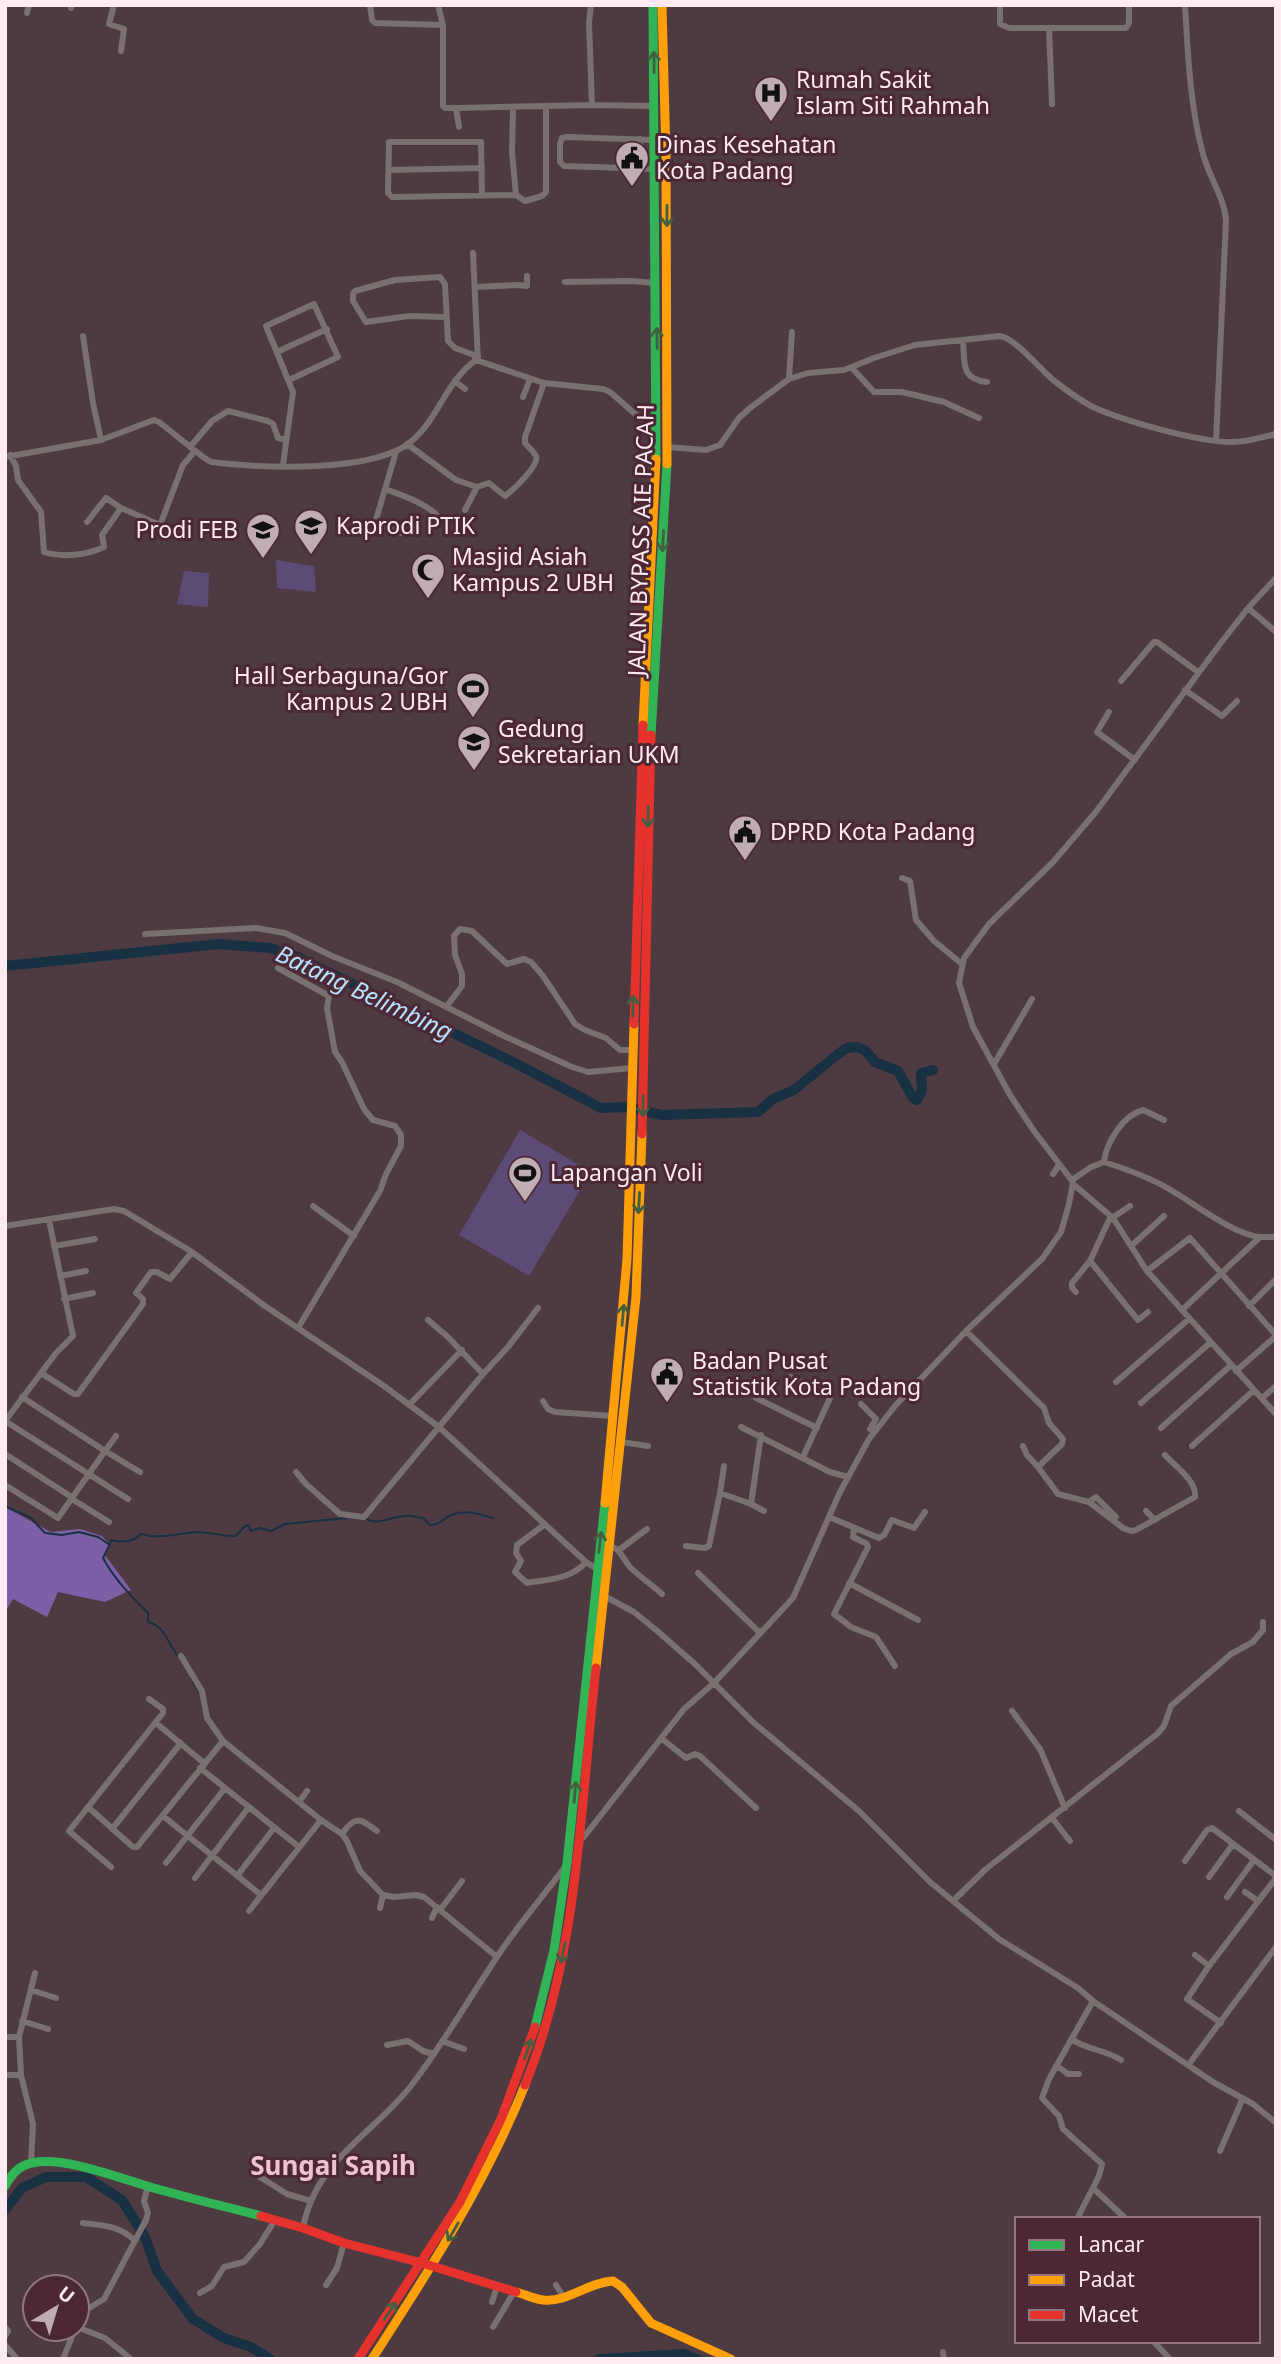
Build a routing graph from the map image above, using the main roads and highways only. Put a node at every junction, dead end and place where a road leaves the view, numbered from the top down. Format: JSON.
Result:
{"nodes":[{"id":1,"x":653,"y":5,"type":"edge"},
{"id":2,"x":662,"y":5,"type":"edge"},
{"id":3,"x":662,"y":372,"type":"junction"},
{"id":4,"x":654,"y":502,"type":"junction"},
{"id":5,"x":665,"y":503,"type":"junction"},
{"id":6,"x":615,"y":1454,"type":"junction"},
{"id":7,"x":5,"y":2186,"type":"edge"},
{"id":8,"x":422,"y":2263,"type":"junction"},
{"id":9,"x":433,"y":2267,"type":"junction"},
{"id":10,"x":358,"y":2359,"type":"edge"},
{"id":11,"x":372,"y":2359,"type":"edge"},
{"id":12,"x":730,"y":2359,"type":"edge"}],
"edges":[{"from":3,"to":1,"type":"main road","one_way":true},
{"from":2,"to":3,"type":"main road","name":"JALAN BYPASS AIE PACAH","one_way":true},
{"from":3,"to":4,"type":"main road"},
{"from":3,"to":5,"type":"main road","name":"JALAN BYPASS AIE PACAH"},
{"from":4,"to":5,"type":"main road"},
{"from":6,"to":4,"type":"main road","one_way":true},
{"from":5,"to":6,"type":"main road","name":"JALAN BYPASS AIE PACAH","one_way":true},
{"from":8,"to":6,"type":"main road","one_way":true},
{"from":6,"to":9,"type":"main road","one_way":true},
{"from":7,"to":8,"type":"main road"},
{"from":8,"to":9,"type":"main road"},
{"from":10,"to":8,"type":"main road","one_way":true},
{"from":9,"to":11,"type":"main road"},
{"from":9,"to":12,"type":"main road"}]}
